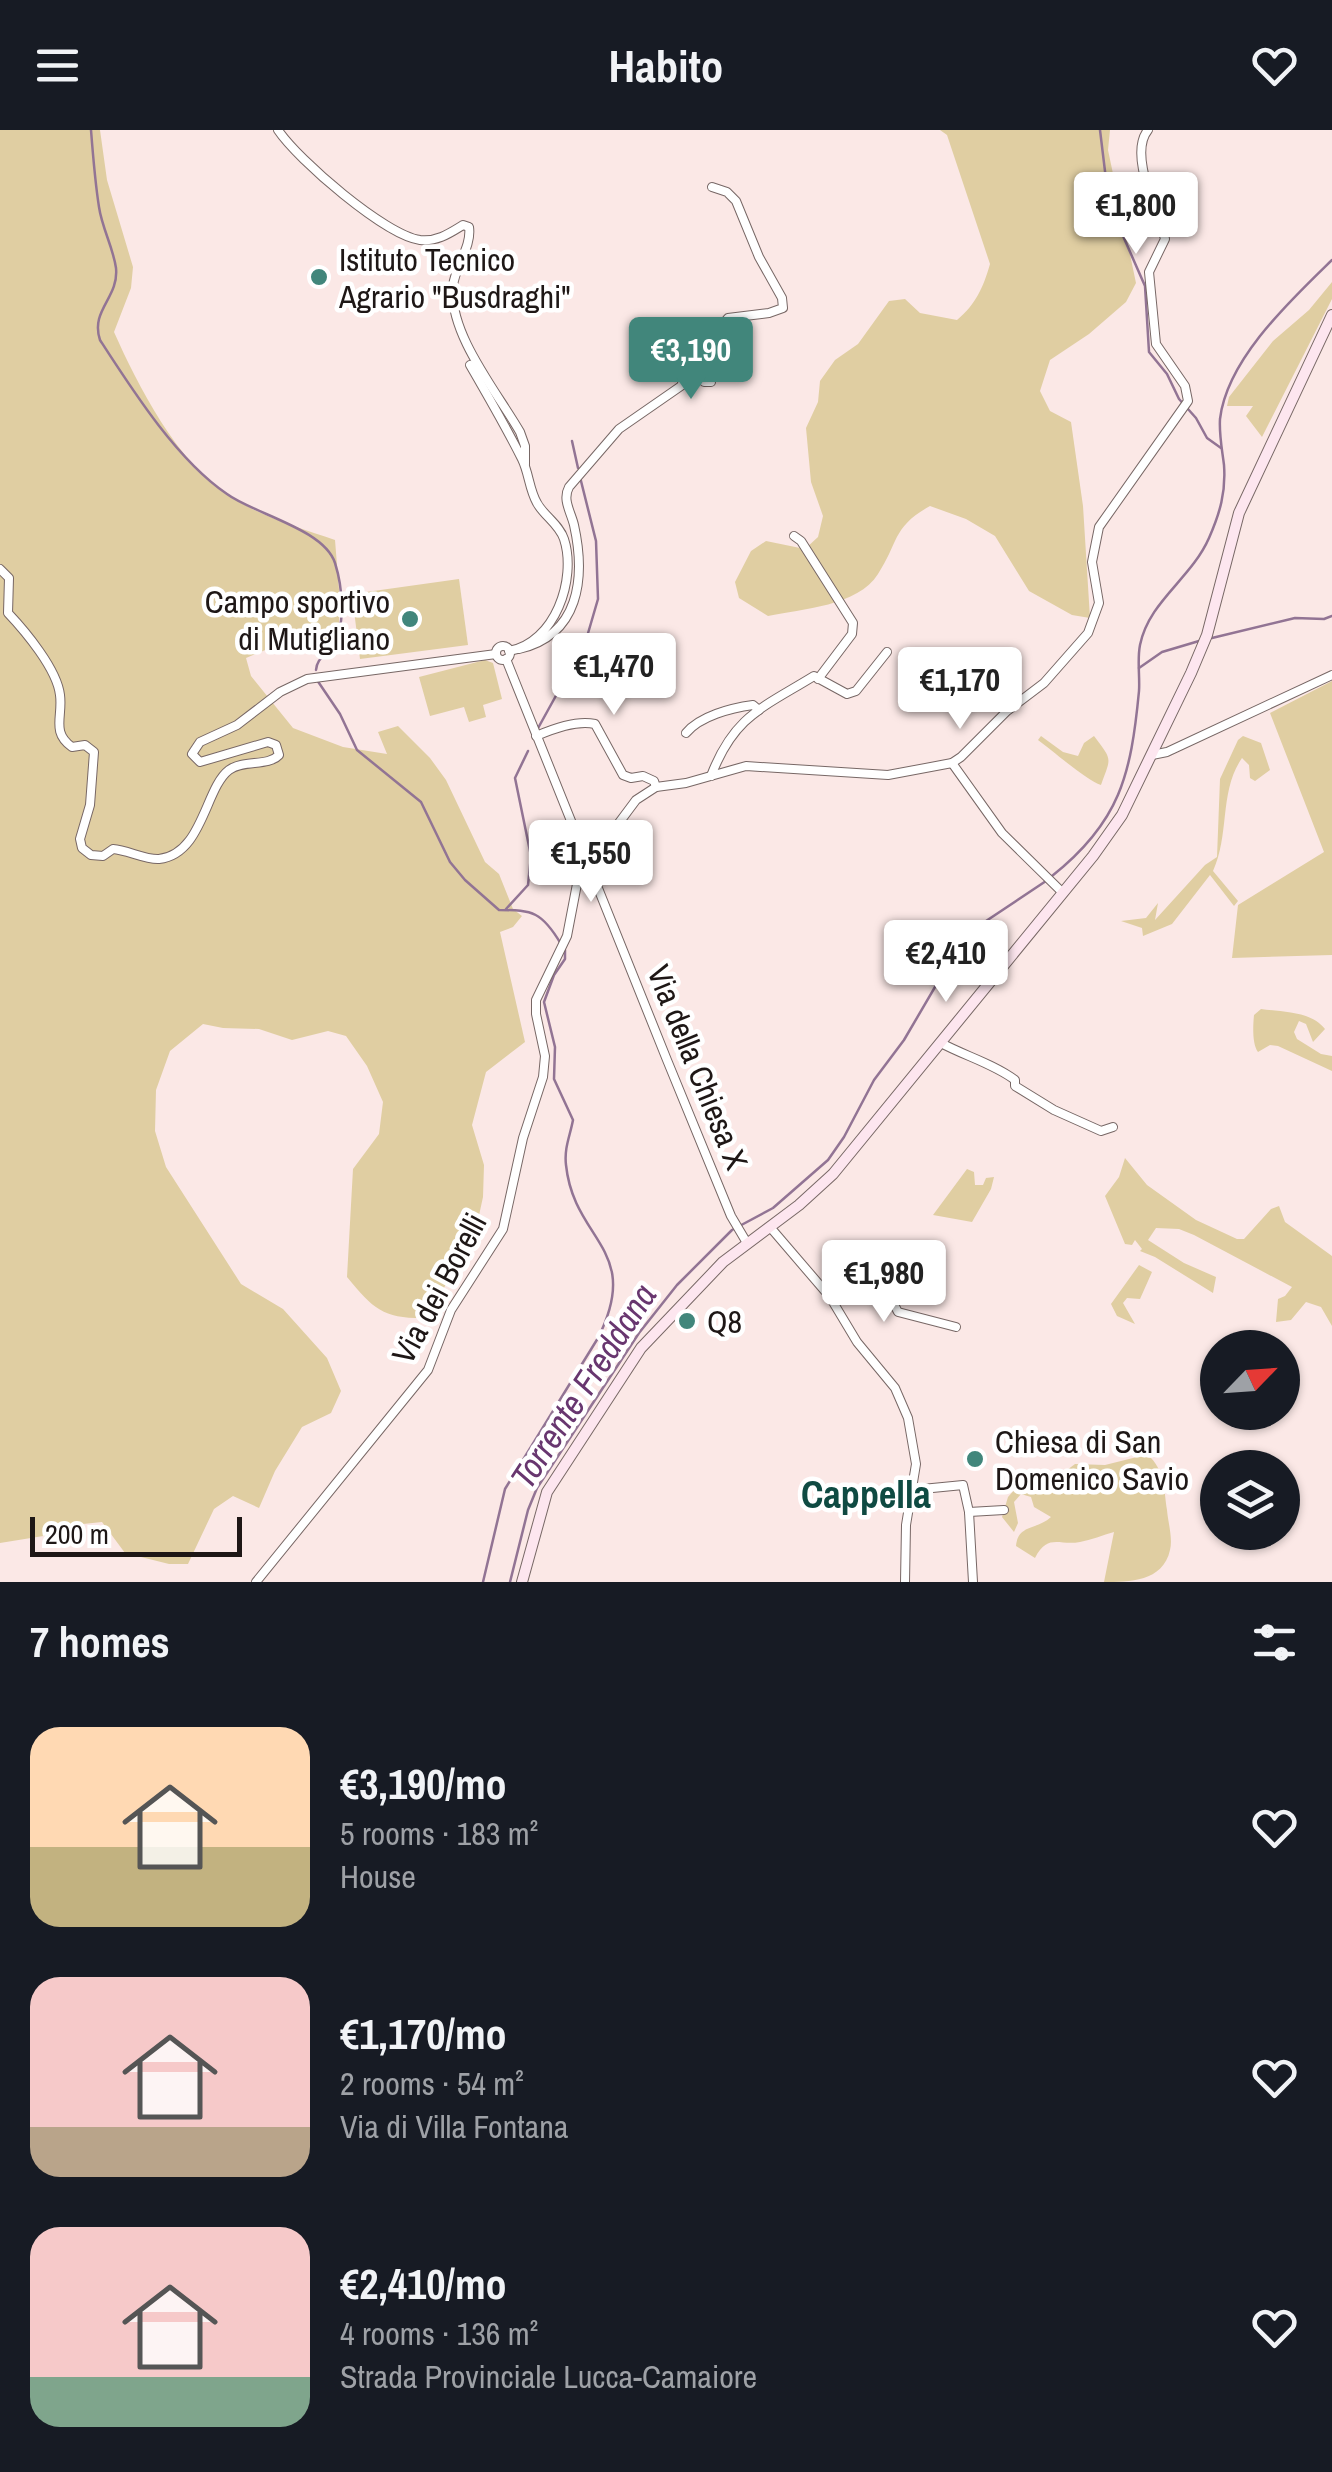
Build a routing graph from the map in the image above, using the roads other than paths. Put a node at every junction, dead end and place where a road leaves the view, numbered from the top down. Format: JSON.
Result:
{"nodes":[{"id":1,"x":278,"y":130,"type":"edge"},
{"id":2,"x":1148,"y":130,"type":"edge"},
{"id":3,"x":712,"y":187,"type":"dead end"},
{"id":4,"x":1332,"y":315,"type":"edge"},
{"id":5,"x":470,"y":365,"type":"dead end"},
{"id":6,"x":525,"y":464,"type":"junction"},
{"id":7,"x":794,"y":536,"type":"dead end"},
{"id":8,"x":0,"y":568,"type":"edge"},
{"id":9,"x":887,"y":652,"type":"dead end"},
{"id":10,"x":511,"y":653,"type":"junction"},
{"id":11,"x":1332,"y":675,"type":"edge"},
{"id":12,"x":818,"y":679,"type":"junction"},
{"id":13,"x":759,"y":710,"type":"junction"},
{"id":14,"x":686,"y":734,"type":"dead end"},
{"id":15,"x":536,"y":736,"type":"junction"},
{"id":16,"x":1152,"y":756,"type":"junction"},
{"id":17,"x":952,"y":763,"type":"junction"},
{"id":18,"x":710,"y":776,"type":"junction"},
{"id":19,"x":656,"y":787,"type":"junction"},
{"id":20,"x":587,"y":856,"type":"junction"},
{"id":21,"x":1062,"y":894,"type":"junction"},
{"id":22,"x":941,"y":1043,"type":"junction"},
{"id":23,"x":1113,"y":1127,"type":"dead end"},
{"id":24,"x":770,"y":1227,"type":"junction"},
{"id":25,"x":745,"y":1240,"type":"junction"},
{"id":26,"x":823,"y":1287,"type":"junction"},
{"id":27,"x":956,"y":1327,"type":"dead end"},
{"id":28,"x":912,"y":1490,"type":"junction"},
{"id":29,"x":1004,"y":1510,"type":"dead end"},
{"id":30,"x":969,"y":1512,"type":"junction"},
{"id":31,"x":256,"y":1582,"type":"edge"},
{"id":32,"x":522,"y":1582,"type":"edge"},
{"id":33,"x":906,"y":1582,"type":"edge"},
{"id":34,"x":973,"y":1582,"type":"edge"}],
"edges":[{"from":1,"to":6,"type":"street"},
{"from":2,"to":17,"type":"street"},
{"from":3,"to":10,"type":"street"},
{"from":4,"to":16,"type":"main road"},
{"from":5,"to":6,"type":"street"},
{"from":6,"to":10,"type":"street"},
{"from":7,"to":12,"type":"street"},
{"from":8,"to":10,"type":"street"},
{"from":9,"to":12,"type":"street"},
{"from":10,"to":15,"type":"street","name":"Via della Chiesa X"},
{"from":11,"to":16,"type":"street"},
{"from":12,"to":13,"type":"street"},
{"from":13,"to":14,"type":"street"},
{"from":13,"to":18,"type":"street"},
{"from":15,"to":19,"type":"street"},
{"from":15,"to":20,"type":"street","name":"Via della Chiesa X"},
{"from":16,"to":21,"type":"main road"},
{"from":17,"to":18,"type":"street"},
{"from":17,"to":21,"type":"street"},
{"from":18,"to":19,"type":"street"},
{"from":19,"to":20,"type":"street"},
{"from":20,"to":25,"type":"street","name":"Via della Chiesa X"},
{"from":20,"to":31,"type":"street","name":"Via dei Borelli"},
{"from":21,"to":22,"type":"main road"},
{"from":22,"to":23,"type":"street"},
{"from":22,"to":24,"type":"main road"},
{"from":24,"to":25,"type":"main road"},
{"from":24,"to":26,"type":"street"},
{"from":25,"to":32,"type":"main road"},
{"from":26,"to":27,"type":"street"},
{"from":26,"to":28,"type":"street"},
{"from":28,"to":30,"type":"street"},
{"from":28,"to":33,"type":"street"},
{"from":29,"to":30,"type":"street"},
{"from":30,"to":34,"type":"street"}]}
